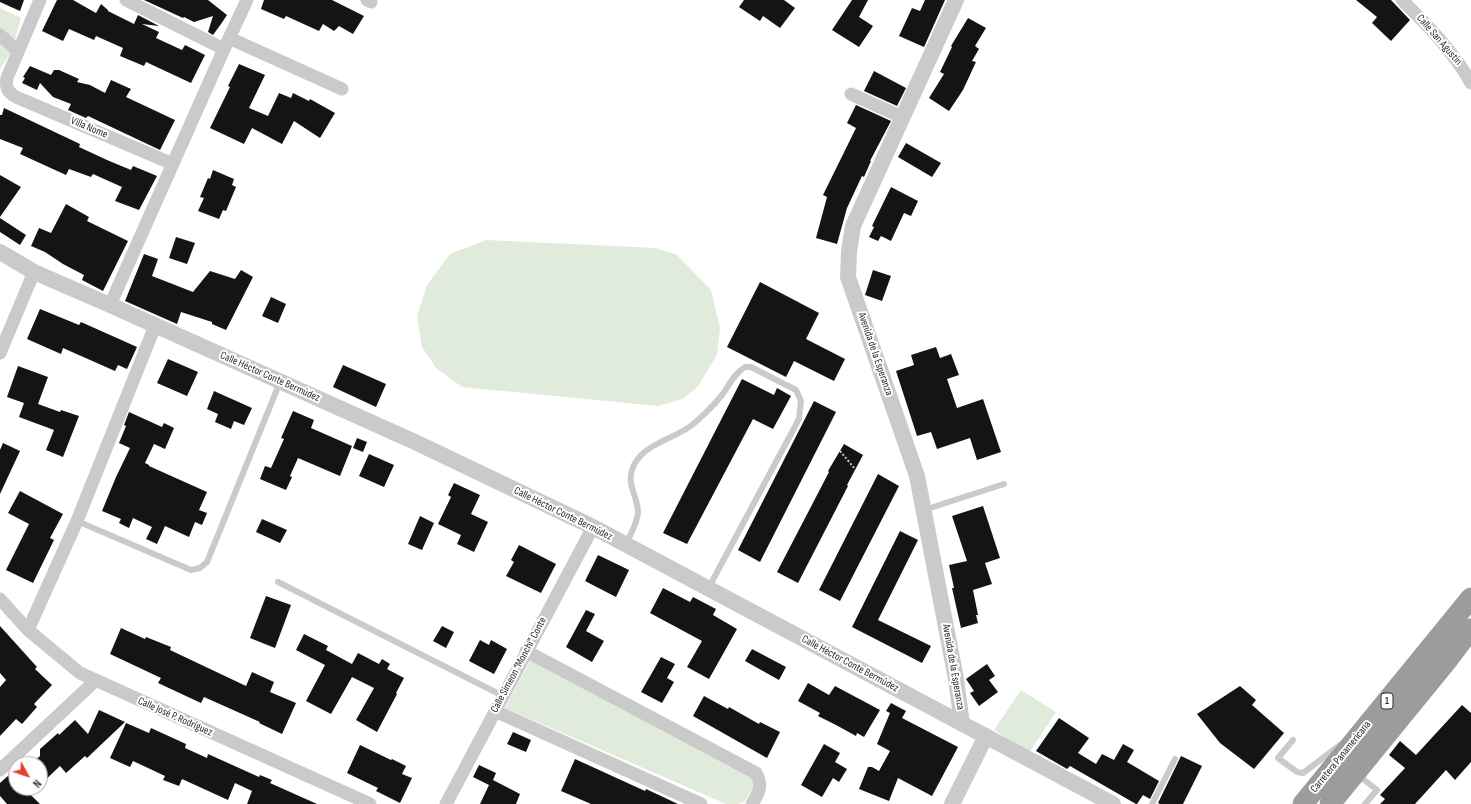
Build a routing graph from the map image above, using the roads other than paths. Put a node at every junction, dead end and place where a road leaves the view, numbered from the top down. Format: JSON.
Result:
{"nodes":[{"id":1,"x":40,"y":0,"type":"edge"},
{"id":2,"x":126,"y":0,"type":"edge"},
{"id":3,"x":247,"y":0,"type":"edge"},
{"id":4,"x":956,"y":0,"type":"edge"},
{"id":5,"x":1402,"y":0,"type":"edge"},
{"id":6,"x":0,"y":35,"type":"edge"},
{"id":7,"x":227,"y":43,"type":"junction"},
{"id":8,"x":18,"y":51,"type":"junction"},
{"id":9,"x":1471,"y":83,"type":"edge"},
{"id":10,"x":342,"y":89,"type":"dead end"},
{"id":11,"x":850,"y":94,"type":"dead end"},
{"id":12,"x":902,"y":117,"type":"junction"},
{"id":13,"x":173,"y":164,"type":"junction"},
{"id":14,"x":0,"y":252,"type":"edge"},
{"id":15,"x":34,"y":272,"type":"junction"},
{"id":16,"x":110,"y":305,"type":"junction"},
{"id":17,"x":155,"y":326,"type":"junction"},
{"id":18,"x":0,"y":353,"type":"edge"},
{"id":19,"x":280,"y":382,"type":"junction"},
{"id":20,"x":1004,"y":484,"type":"dead end"},
{"id":21,"x":924,"y":510,"type":"junction"},
{"id":22,"x":77,"y":521,"type":"junction"},
{"id":23,"x":593,"y":527,"type":"junction"},
{"id":24,"x":625,"y":544,"type":"junction"},
{"id":25,"x":278,"y":582,"type":"dead end"},
{"id":26,"x":708,"y":588,"type":"junction"},
{"id":27,"x":1471,"y":598,"type":"edge"},
{"id":28,"x":0,"y":599,"type":"edge"},
{"id":29,"x":1471,"y":629,"type":"edge"},
{"id":30,"x":28,"y":630,"type":"junction"},
{"id":31,"x":526,"y":651,"type":"junction"},
{"id":32,"x":95,"y":681,"type":"junction"},
{"id":33,"x":503,"y":696,"type":"junction"},
{"id":34,"x":495,"y":711,"type":"junction"},
{"id":35,"x":962,"y":724,"type":"junction"},
{"id":36,"x":986,"y":736,"type":"junction"},
{"id":37,"x":1357,"y":737,"type":"junction"},
{"id":38,"x":1293,"y":740,"type":"dead end"},
{"id":39,"x":1175,"y":759,"type":"dead end"},
{"id":40,"x":0,"y":770,"type":"edge"},
{"id":41,"x":1356,"y":772,"type":"junction"},
{"id":42,"x":370,"y":804,"type":"edge"},
{"id":43,"x":446,"y":804,"type":"edge"},
{"id":44,"x":701,"y":804,"type":"edge"},
{"id":45,"x":752,"y":804,"type":"edge"},
{"id":46,"x":952,"y":804,"type":"edge"},
{"id":47,"x":1113,"y":804,"type":"edge"},
{"id":48,"x":1152,"y":804,"type":"edge"},
{"id":49,"x":1303,"y":804,"type":"edge"},
{"id":50,"x":1330,"y":804,"type":"edge"},
{"id":51,"x":1365,"y":804,"type":"edge"}],
"edges":[{"from":1,"to":8,"type":"street"},
{"from":2,"to":7,"type":"street"},
{"from":3,"to":7,"type":"street"},
{"from":4,"to":12,"type":"street","name":"Avenida de la Esperanza"},
{"from":5,"to":9,"type":"street","name":"Calle San Agustín"},
{"from":6,"to":8,"type":"street"},
{"from":7,"to":10,"type":"street"},
{"from":7,"to":13,"type":"street"},
{"from":8,"to":13,"type":"street","name":"Villa Nome"},
{"from":11,"to":12,"type":"street"},
{"from":12,"to":21,"type":"street","name":"Avenida de la Esperanza"},
{"from":13,"to":16,"type":"street"},
{"from":14,"to":15,"type":"street","name":"Calle Héctor Conte Bermúdez"},
{"from":15,"to":16,"type":"street","name":"Calle Héctor Conte Bermúdez"},
{"from":15,"to":18,"type":"street"},
{"from":16,"to":17,"type":"street","name":"Calle Héctor Conte Bermúdez"},
{"from":17,"to":19,"type":"street","name":"Calle Héctor Conte Bermúdez"},
{"from":17,"to":22,"type":"street"},
{"from":19,"to":22,"type":"lane"},
{"from":19,"to":23,"type":"street","name":"Calle Héctor Conte Bermúdez"},
{"from":20,"to":21,"type":"lane"},
{"from":21,"to":35,"type":"street","name":"Avenida de la Esperanza"},
{"from":22,"to":30,"type":"street"},
{"from":23,"to":24,"type":"street","name":"Calle Héctor Conte Bermúdez"},
{"from":23,"to":31,"type":"street","name":"Calle Simeon \"Monchi\" Conte"},
{"from":24,"to":26,"type":"street","name":"Calle Héctor Conte Bermúdez"},
{"from":24,"to":26,"type":"lane"},
{"from":25,"to":33,"type":"lane"},
{"from":26,"to":35,"type":"street","name":"Calle Héctor Conte Bermúdez"},
{"from":27,"to":37,"type":"highway","name":"Carretera Panamericana","number":"1"},
{"from":28,"to":30,"type":"street","name":"Calle José P. Rodríguez"},
{"from":29,"to":41,"type":"highway","name":"Carretera Panamericana","number":"1"},
{"from":30,"to":32,"type":"street","name":"Calle José P. Rodríguez"},
{"from":31,"to":33,"type":"street","name":"Calle Simeon \"Monchi\" Conte"},
{"from":31,"to":45,"type":"street"},
{"from":32,"to":40,"type":"street"},
{"from":32,"to":42,"type":"street","name":"Calle José P. Rodríguez"},
{"from":33,"to":34,"type":"street","name":"Calle Simeon \"Monchi\" Conte"},
{"from":34,"to":43,"type":"street","name":"Calle Simeon \"Monchi\" Conte"},
{"from":34,"to":44,"type":"street"},
{"from":35,"to":36,"type":"street","name":"Calle Héctor Conte Bermúdez"},
{"from":36,"to":46,"type":"street"},
{"from":36,"to":47,"type":"street","name":"Calle Héctor Conte Bermúdez"},
{"from":37,"to":38,"type":"lane"},
{"from":37,"to":49,"type":"highway","name":"Carretera Panamericana","number":"1"},
{"from":39,"to":48,"type":"lane"},
{"from":41,"to":50,"type":"highway","name":"Carretera Panamericana","number":"1"},
{"from":41,"to":51,"type":"lane"}]}
